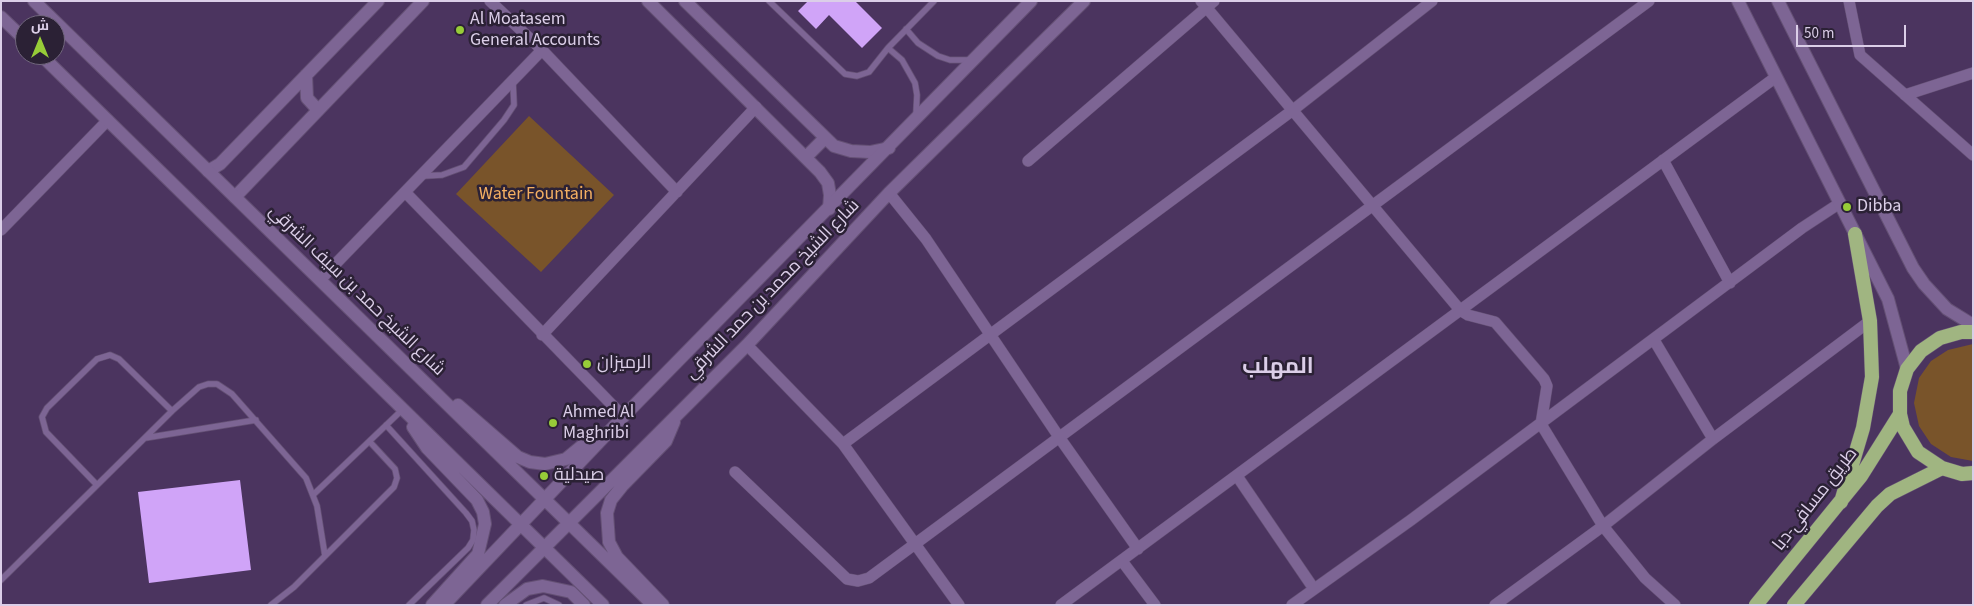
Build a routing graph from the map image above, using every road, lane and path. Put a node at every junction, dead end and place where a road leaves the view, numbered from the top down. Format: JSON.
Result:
{"nodes":[{"id":1,"x":34,"y":1,"type":"edge"},
{"id":2,"x":378,"y":1,"type":"edge"},
{"id":3,"x":423,"y":1,"type":"edge"},
{"id":4,"x":490,"y":1,"type":"edge"},
{"id":5,"x":648,"y":1,"type":"edge"},
{"id":6,"x":685,"y":1,"type":"edge"},
{"id":7,"x":769,"y":1,"type":"edge"},
{"id":8,"x":934,"y":1,"type":"edge"},
{"id":9,"x":1031,"y":1,"type":"edge"},
{"id":10,"x":1084,"y":1,"type":"edge"},
{"id":11,"x":1432,"y":1,"type":"edge"},
{"id":12,"x":1649,"y":1,"type":"edge"},
{"id":13,"x":1738,"y":1,"type":"edge"},
{"id":14,"x":1778,"y":1,"type":"edge"},
{"id":15,"x":1849,"y":1,"type":"edge"},
{"id":16,"x":1207,"y":3,"type":"edge"},
{"id":17,"x":45,"y":7,"type":"edge"},
{"id":18,"x":1,"y":17,"type":"edge"},
{"id":19,"x":906,"y":29,"type":"junction"},
{"id":20,"x":15,"y":30,"type":"edge"},
{"id":21,"x":888,"y":48,"type":"junction"},
{"id":22,"x":542,"y":50,"type":"junction"},
{"id":23,"x":975,"y":60,"type":"junction"},
{"id":24,"x":51,"y":65,"type":"edge"},
{"id":25,"x":1973,"y":73,"type":"edge"},
{"id":26,"x":306,"y":75,"type":"junction"},
{"id":27,"x":1776,"y":77,"type":"junction"},
{"id":28,"x":513,"y":80,"type":"junction"},
{"id":29,"x":1905,"y":95,"type":"junction"},
{"id":30,"x":756,"y":107,"type":"junction"},
{"id":31,"x":318,"y":110,"type":"junction"},
{"id":32,"x":1293,"y":110,"type":"junction"},
{"id":33,"x":108,"y":120,"type":"junction"},
{"id":34,"x":915,"y":121,"type":"junction"},
{"id":35,"x":824,"y":138,"type":"junction"},
{"id":36,"x":888,"y":148,"type":"junction"},
{"id":37,"x":1972,"y":153,"type":"edge"},
{"id":38,"x":806,"y":157,"type":"junction"},
{"id":39,"x":1663,"y":160,"type":"junction"},
{"id":40,"x":1028,"y":161,"type":"dead end"},
{"id":41,"x":208,"y":171,"type":"junction"},
{"id":42,"x":420,"y":176,"type":"junction"},
{"id":43,"x":405,"y":192,"type":"junction"},
{"id":44,"x":677,"y":192,"type":"junction"},
{"id":45,"x":889,"y":193,"type":"junction"},
{"id":46,"x":235,"y":197,"type":"junction"},
{"id":47,"x":1840,"y":203,"type":"junction"},
{"id":48,"x":1374,"y":205,"type":"junction"},
{"id":49,"x":829,"y":209,"type":"junction"},
{"id":50,"x":1,"y":230,"type":"edge"},
{"id":51,"x":1855,"y":234,"type":"junction"},
{"id":52,"x":320,"y":280,"type":"junction"},
{"id":53,"x":1730,"y":283,"type":"junction"},
{"id":54,"x":1460,"y":310,"type":"junction"},
{"id":55,"x":1870,"y":321,"type":"junction"},
{"id":56,"x":1973,"y":325,"type":"edge"},
{"id":57,"x":1973,"y":332,"type":"edge"},
{"id":58,"x":992,"y":334,"type":"junction"},
{"id":59,"x":542,"y":335,"type":"junction"},
{"id":60,"x":1654,"y":340,"type":"junction"},
{"id":61,"x":747,"y":345,"type":"junction"},
{"id":62,"x":1907,"y":369,"type":"junction"},
{"id":63,"x":654,"y":386,"type":"junction"},
{"id":64,"x":438,"y":396,"type":"junction"},
{"id":65,"x":172,"y":411,"type":"junction"},
{"id":66,"x":619,"y":412,"type":"junction"},
{"id":67,"x":406,"y":414,"type":"junction"},
{"id":68,"x":1900,"y":414,"type":"junction"},
{"id":69,"x":677,"y":415,"type":"junction"},
{"id":70,"x":256,"y":420,"type":"junction"},
{"id":71,"x":1541,"y":424,"type":"junction"},
{"id":72,"x":386,"y":425,"type":"junction"},
{"id":73,"x":1059,"y":437,"type":"junction"},
{"id":74,"x":145,"y":438,"type":"junction"},
{"id":75,"x":1713,"y":439,"type":"junction"},
{"id":76,"x":370,"y":442,"type":"junction"},
{"id":77,"x":843,"y":444,"type":"junction"},
{"id":78,"x":1942,"y":468,"type":"junction"},
{"id":79,"x":735,"y":472,"type":"dead end"},
{"id":80,"x":1973,"y":473,"type":"edge"},
{"id":81,"x":1236,"y":476,"type":"junction"},
{"id":82,"x":97,"y":485,"type":"junction"},
{"id":83,"x":314,"y":494,"type":"junction"},
{"id":84,"x":545,"y":499,"type":"junction"},
{"id":85,"x":1840,"y":502,"type":"junction"},
{"id":86,"x":570,"y":524,"type":"junction"},
{"id":87,"x":520,"y":525,"type":"junction"},
{"id":88,"x":1603,"y":526,"type":"junction"},
{"id":89,"x":914,"y":543,"type":"junction"},
{"id":90,"x":545,"y":549,"type":"junction"},
{"id":91,"x":1138,"y":549,"type":"junction"},
{"id":92,"x":325,"y":556,"type":"junction"},
{"id":93,"x":1122,"y":560,"type":"junction"},
{"id":94,"x":1,"y":580,"type":"edge"},
{"id":95,"x":1314,"y":590,"type":"junction"},
{"id":96,"x":271,"y":605,"type":"edge"},
{"id":97,"x":409,"y":605,"type":"edge"},
{"id":98,"x":432,"y":605,"type":"edge"},
{"id":99,"x":444,"y":605,"type":"edge"},
{"id":100,"x":487,"y":605,"type":"edge"},
{"id":101,"x":505,"y":605,"type":"edge"},
{"id":102,"x":526,"y":605,"type":"edge"},
{"id":103,"x":559,"y":605,"type":"edge"},
{"id":104,"x":584,"y":605,"type":"edge"},
{"id":105,"x":602,"y":605,"type":"edge"},
{"id":106,"x":653,"y":605,"type":"edge"},
{"id":107,"x":663,"y":605,"type":"edge"},
{"id":108,"x":958,"y":605,"type":"edge"},
{"id":109,"x":1061,"y":605,"type":"edge"},
{"id":110,"x":1156,"y":605,"type":"edge"},
{"id":111,"x":1292,"y":605,"type":"edge"},
{"id":112,"x":1495,"y":605,"type":"edge"},
{"id":113,"x":1674,"y":605,"type":"edge"},
{"id":114,"x":1756,"y":605,"type":"edge"},
{"id":115,"x":1794,"y":605,"type":"edge"}],
"edges":[{"from":1,"to":17,"type":"main road","name":"شارع الشيخ حمد بن سيف الشرقي"},
{"from":2,"to":26,"type":"main road"},
{"from":3,"to":31,"type":"main road"},
{"from":4,"to":22,"type":"street"},
{"from":5,"to":30,"type":"main road"},
{"from":6,"to":35,"type":"main road"},
{"from":7,"to":21,"type":"lane"},
{"from":8,"to":19,"type":"lane"},
{"from":9,"to":23,"type":"main road","name":"شارع الشيخ محمد بن حمد الشرقي"},
{"from":10,"to":45,"type":"main road","name":"شارع الشيخ محمد بن حمد الشرقي"},
{"from":11,"to":32,"type":"street"},
{"from":12,"to":48,"type":"street"},
{"from":13,"to":27,"type":"main road"},
{"from":14,"to":56,"type":"main road"},
{"from":15,"to":29,"type":"street"},
{"from":16,"to":32,"type":"street"},
{"from":16,"to":40,"type":"street"},
{"from":17,"to":41,"type":"main road","name":"شارع الشيخ حمد بن سيف الشرقي"},
{"from":18,"to":20,"type":"main road"},
{"from":19,"to":21,"type":"lane"},
{"from":19,"to":23,"type":"lane"},
{"from":21,"to":34,"type":"lane"},
{"from":22,"to":28,"type":"street"},
{"from":22,"to":44,"type":"street"},
{"from":23,"to":34,"type":"main road","name":"شارع الشيخ محمد بن حمد الشرقي"},
{"from":24,"to":33,"type":"main road"},
{"from":25,"to":29,"type":"street"},
{"from":26,"to":31,"type":"main road"},
{"from":26,"to":41,"type":"main road"},
{"from":27,"to":39,"type":"street"},
{"from":27,"to":47,"type":"main road"},
{"from":28,"to":42,"type":"street"},
{"from":28,"to":42,"type":"lane"},
{"from":29,"to":37,"type":"street"},
{"from":30,"to":38,"type":"main road"},
{"from":30,"to":44,"type":"street"},
{"from":31,"to":46,"type":"main road"},
{"from":32,"to":48,"type":"street"},
{"from":32,"to":58,"type":"street"},
{"from":33,"to":50,"type":"street"},
{"from":33,"to":67,"type":"main road"},
{"from":34,"to":36,"type":"main road","name":"شارع الشيخ محمد بن حمد الشرقي"},
{"from":35,"to":36,"type":"main road"},
{"from":35,"to":38,"type":"main road"},
{"from":36,"to":49,"type":"main road","name":"شارع الشيخ محمد بن حمد الشرقي"},
{"from":38,"to":49,"type":"main road"},
{"from":39,"to":53,"type":"street"},
{"from":39,"to":54,"type":"street"},
{"from":41,"to":46,"type":"main road","name":"شارع الشيخ حمد بن سيف الشرقي"},
{"from":42,"to":43,"type":"street"},
{"from":43,"to":52,"type":"street"},
{"from":43,"to":59,"type":"street"},
{"from":44,"to":59,"type":"street"},
{"from":45,"to":58,"type":"street"},
{"from":45,"to":61,"type":"main road","name":"شارع الشيخ محمد بن حمد الشرقي"},
{"from":46,"to":52,"type":"main road","name":"شارع الشيخ حمد بن سيف الشرقي"},
{"from":47,"to":51,"type":"main road"},
{"from":47,"to":53,"type":"street"},
{"from":48,"to":54,"type":"street"},
{"from":48,"to":73,"type":"street"},
{"from":49,"to":63,"type":"main road","name":"شارع الشيخ محمد بن حمد الشرقي"},
{"from":51,"to":55,"type":"highway"},
{"from":51,"to":62,"type":"main road"},
{"from":52,"to":64,"type":"main road","name":"شارع الشيخ حمد بن سيف الشرقي"},
{"from":53,"to":60,"type":"street"},
{"from":54,"to":71,"type":"street"},
{"from":54,"to":81,"type":"street"},
{"from":55,"to":75,"type":"street"},
{"from":55,"to":85,"type":"highway"},
{"from":57,"to":62,"type":"highway"},
{"from":58,"to":73,"type":"street"},
{"from":58,"to":77,"type":"street"},
{"from":59,"to":66,"type":"street"},
{"from":60,"to":71,"type":"street"},
{"from":60,"to":75,"type":"street"},
{"from":61,"to":69,"type":"main road","name":"شارع الشيخ محمد بن حمد الشرقي"},
{"from":61,"to":77,"type":"street"},
{"from":62,"to":68,"type":"highway"},
{"from":63,"to":66,"type":"main road"},
{"from":63,"to":84,"type":"main road","name":"شارع الشيخ محمد بن حمد الشرقي"},
{"from":64,"to":66,"type":"main road"},
{"from":64,"to":84,"type":"main road","name":"شارع الشيخ حمد بن سيف الشرقي"},
{"from":65,"to":70,"type":"lane"},
{"from":65,"to":74,"type":"lane"},
{"from":65,"to":82,"type":"lane"},
{"from":67,"to":72,"type":"lane"},
{"from":67,"to":87,"type":"main road"},
{"from":67,"to":98,"type":"main road"},
{"from":68,"to":78,"type":"highway"},
{"from":68,"to":85,"type":"highway","name":"طريق مسافي-دبا"},
{"from":69,"to":86,"type":"main road","name":"شارع الشيخ محمد بن حمد الشرقي"},
{"from":69,"to":107,"type":"main road"},
{"from":70,"to":74,"type":"lane"},
{"from":70,"to":83,"type":"lane"},
{"from":71,"to":88,"type":"street"},
{"from":71,"to":95,"type":"street"},
{"from":72,"to":76,"type":"lane"},
{"from":72,"to":97,"type":"lane"},
{"from":73,"to":89,"type":"street"},
{"from":73,"to":91,"type":"street"},
{"from":74,"to":82,"type":"lane"},
{"from":75,"to":88,"type":"street"},
{"from":76,"to":83,"type":"lane"},
{"from":76,"to":92,"type":"lane"},
{"from":77,"to":89,"type":"street"},
{"from":78,"to":80,"type":"highway"},
{"from":78,"to":115,"type":"highway"},
{"from":79,"to":89,"type":"street"},
{"from":81,"to":91,"type":"street"},
{"from":81,"to":95,"type":"street"},
{"from":82,"to":94,"type":"lane"},
{"from":83,"to":92,"type":"lane"},
{"from":84,"to":86,"type":"main road","name":"شارع الشيخ حمد بن سيف الشرقي"},
{"from":84,"to":87,"type":"main road","name":"شارع الشيخ محمد بن حمد الشرقي"},
{"from":85,"to":114,"type":"highway","name":"طريق مسافي-دبا"},
{"from":86,"to":90,"type":"main road","name":"شارع الشيخ محمد بن حمد الشرقي"},
{"from":86,"to":106,"type":"main road","name":"شارع الشيخ حمد بن سيف الشرقي"},
{"from":87,"to":90,"type":"main road"},
{"from":87,"to":99,"type":"main road","name":"شارع الشيخ محمد بن حمد الشرقي"},
{"from":88,"to":112,"type":"street"},
{"from":88,"to":113,"type":"street"},
{"from":89,"to":108,"type":"street"},
{"from":90,"to":100,"type":"main road","name":"شارع الشيخ محمد بن حمد الشرقي"},
{"from":90,"to":105,"type":"main road"},
{"from":91,"to":93,"type":"street"},
{"from":92,"to":96,"type":"lane"},
{"from":93,"to":109,"type":"street"},
{"from":93,"to":110,"type":"street"},
{"from":95,"to":111,"type":"street"},
{"from":101,"to":104,"type":"main road"},
{"from":102,"to":103,"type":"lane"}]}
